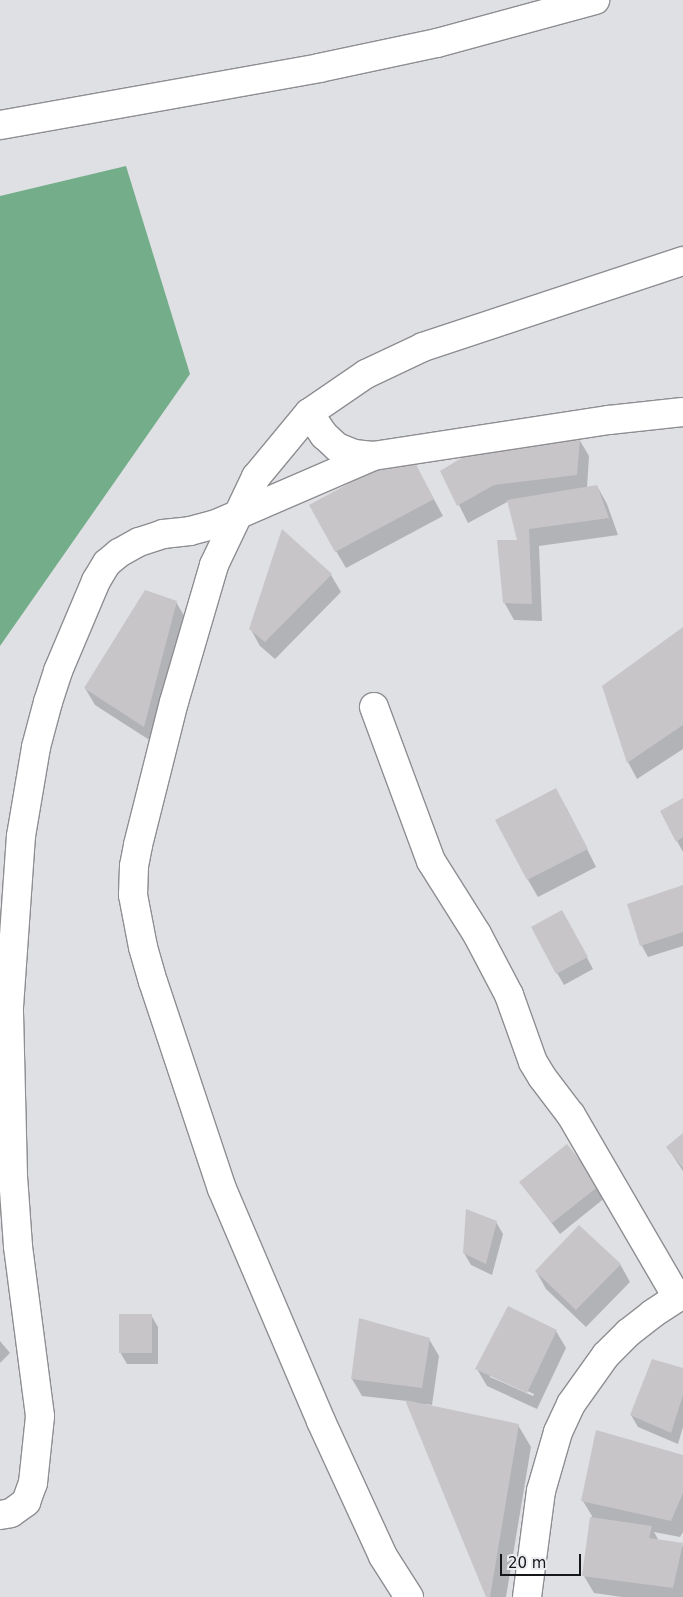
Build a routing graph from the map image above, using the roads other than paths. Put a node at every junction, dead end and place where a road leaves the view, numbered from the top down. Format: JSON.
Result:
{"nodes":[{"id":1,"x":595,"y":0,"type":"edge"},
{"id":2,"x":0,"y":125,"type":"edge"},
{"id":3,"x":683,"y":261,"type":"edge"},
{"id":4,"x":683,"y":412,"type":"edge"},
{"id":5,"x":309,"y":413,"type":"junction"},
{"id":6,"x":373,"y":456,"type":"junction"},
{"id":7,"x":240,"y":513,"type":"junction"},
{"id":8,"x":163,"y":534,"type":"junction"},
{"id":9,"x":214,"y":565,"type":"junction"},
{"id":10,"x":374,"y":707,"type":"dead end"},
{"id":11,"x":680,"y":1296,"type":"edge"},
{"id":12,"x":0,"y":1515,"type":"edge"},
{"id":13,"x":409,"y":1597,"type":"edge"},
{"id":14,"x":527,"y":1597,"type":"edge"}],
"edges":[{"from":1,"to":2,"type":"street"},
{"from":3,"to":5,"type":"street"},
{"from":4,"to":6,"type":"street"},
{"from":5,"to":6,"type":"street"},
{"from":5,"to":7,"type":"street"},
{"from":6,"to":7,"type":"street"},
{"from":7,"to":8,"type":"street"},
{"from":7,"to":9,"type":"street"},
{"from":8,"to":9,"type":"street"},
{"from":8,"to":12,"type":"street"},
{"from":9,"to":13,"type":"street"},
{"from":10,"to":11,"type":"street"},
{"from":11,"to":14,"type":"street"}]}
